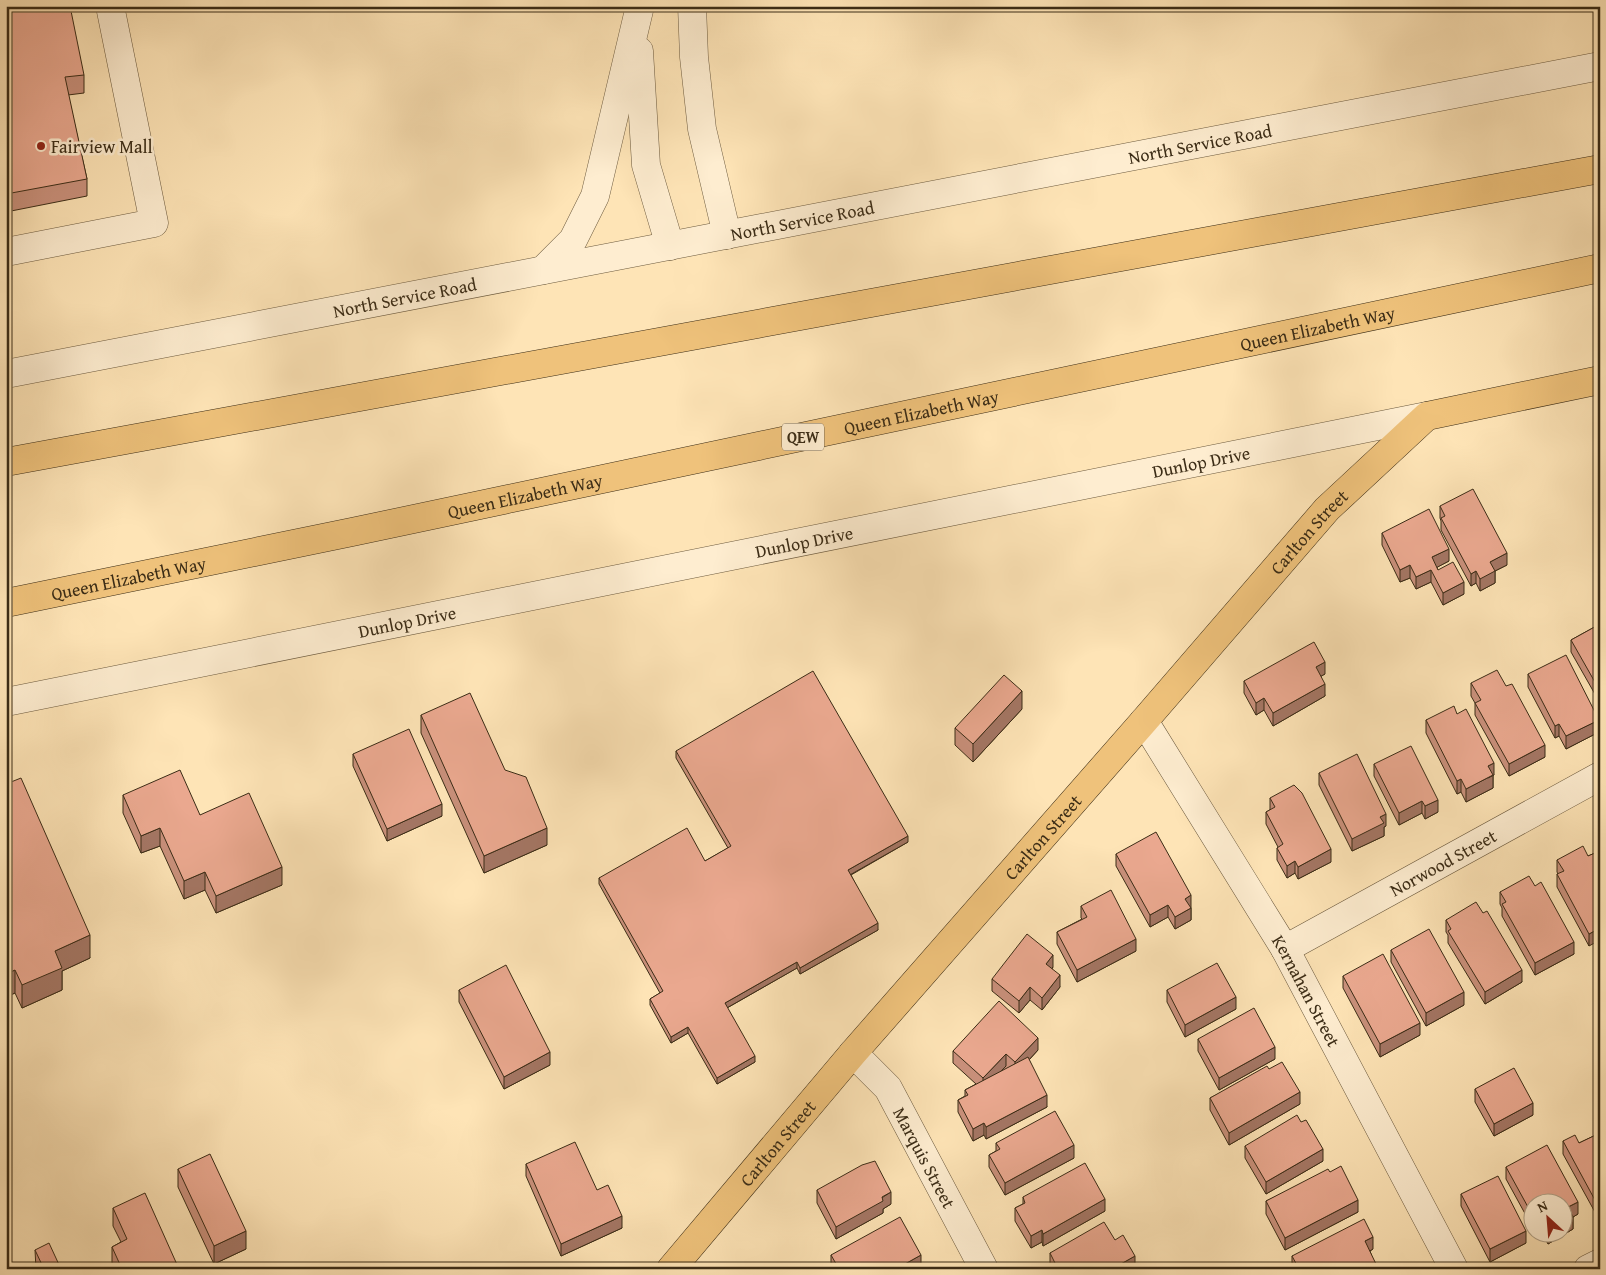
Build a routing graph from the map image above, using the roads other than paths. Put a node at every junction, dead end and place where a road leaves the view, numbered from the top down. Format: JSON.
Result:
{"nodes":[{"id":1,"x":110,"y":6,"type":"edge"},
{"id":2,"x":692,"y":6,"type":"edge"},
{"id":3,"x":639,"y":14,"type":"edge"},
{"id":4,"x":1600,"y":66,"type":"edge"},
{"id":5,"x":1600,"y":169,"type":"edge"},
{"id":6,"x":727,"y":235,"type":"junction"},
{"id":7,"x":670,"y":246,"type":"junction"},
{"id":8,"x":6,"y":252,"type":"edge"},
{"id":9,"x":1600,"y":268,"type":"edge"},
{"id":10,"x":543,"y":270,"type":"junction"},
{"id":11,"x":6,"y":374,"type":"edge"},
{"id":12,"x":1600,"y":380,"type":"edge"},
{"id":13,"x":1427,"y":416,"type":"junction"},
{"id":14,"x":6,"y":462,"type":"edge"},
{"id":15,"x":6,"y":603,"type":"edge"},
{"id":16,"x":6,"y":702,"type":"edge"},
{"id":17,"x":1144,"y":721,"type":"junction"},
{"id":18,"x":1600,"y":776,"type":"edge"},
{"id":19,"x":1285,"y":949,"type":"junction"},
{"id":20,"x":853,"y":1053,"type":"junction"},
{"id":21,"x":1600,"y":1262,"type":"edge"},
{"id":22,"x":671,"y":1269,"type":"edge"},
{"id":23,"x":984,"y":1269,"type":"edge"},
{"id":24,"x":1454,"y":1269,"type":"edge"},
{"id":25,"x":1588,"y":1269,"type":"edge"}],
"edges":[{"from":1,"to":8,"type":"street"},
{"from":2,"to":6,"type":"street"},
{"from":3,"to":7,"type":"street"},
{"from":3,"to":10,"type":"street"},
{"from":4,"to":6,"type":"street","name":"North Service Road"},
{"from":5,"to":14,"type":"main road"},
{"from":6,"to":7,"type":"street","name":"North Service Road"},
{"from":7,"to":10,"type":"street","name":"North Service Road"},
{"from":9,"to":15,"type":"main road","name":"Queen Elizabeth Way","number":"QEW"},
{"from":10,"to":11,"type":"street","name":"North Service Road"},
{"from":12,"to":13,"type":"main road","name":"Dunlop Drive"},
{"from":13,"to":16,"type":"street","name":"Dunlop Drive"},
{"from":13,"to":17,"type":"main road","name":"Carlton Street"},
{"from":17,"to":19,"type":"street","name":"Kernahan Street"},
{"from":17,"to":20,"type":"main road","name":"Carlton Street"},
{"from":18,"to":19,"type":"street","name":"Norwood Street"},
{"from":19,"to":24,"type":"street","name":"Kernahan Street"},
{"from":20,"to":22,"type":"main road","name":"Carlton Street"},
{"from":20,"to":23,"type":"street","name":"Marquis Street"},
{"from":21,"to":25,"type":"street"}]}
